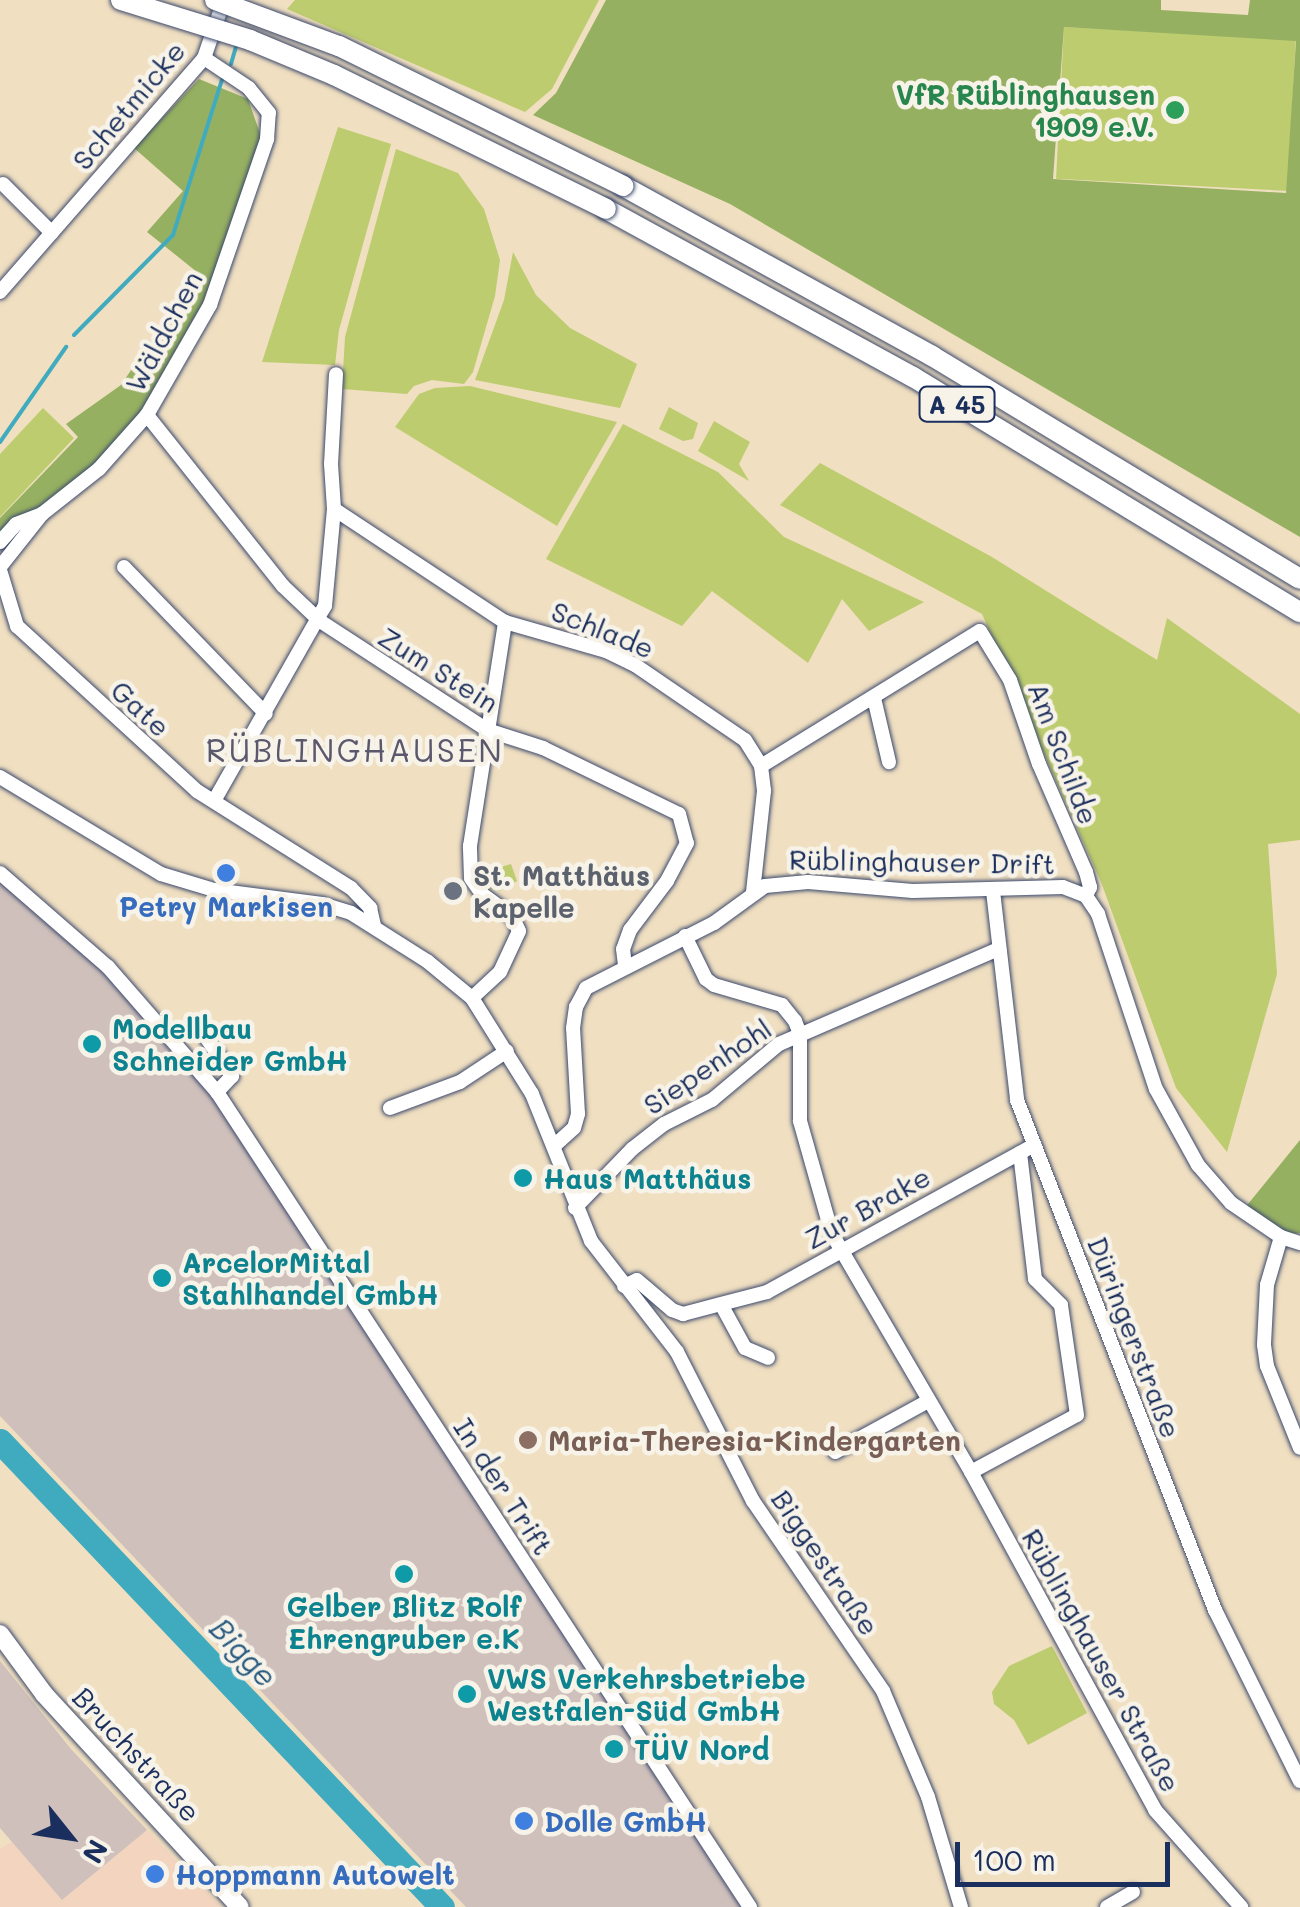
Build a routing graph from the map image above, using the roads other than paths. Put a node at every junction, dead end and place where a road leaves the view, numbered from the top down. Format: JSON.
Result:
{"nodes":[{"id":1,"x":121,"y":0,"type":"edge"},
{"id":2,"x":216,"y":0,"type":"edge"},
{"id":3,"x":224,"y":0,"type":"edge"},
{"id":4,"x":204,"y":58,"type":"junction"},
{"id":5,"x":3,"y":184,"type":"dead end"},
{"id":6,"x":52,"y":233,"type":"junction"},
{"id":7,"x":0,"y":292,"type":"edge"},
{"id":8,"x":336,"y":374,"type":"dead end"},
{"id":9,"x":148,"y":414,"type":"junction"},
{"id":10,"x":334,"y":509,"type":"junction"},
{"id":11,"x":42,"y":514,"type":"junction"},
{"id":12,"x":0,"y":542,"type":"edge"},
{"id":13,"x":124,"y":567,"type":"dead end"},
{"id":14,"x":0,"y":568,"type":"edge"},
{"id":15,"x":1300,"y":579,"type":"edge"},
{"id":16,"x":1300,"y":612,"type":"edge"},
{"id":17,"x":320,"y":621,"type":"junction"},
{"id":18,"x":505,"y":622,"type":"junction"},
{"id":19,"x":874,"y":698,"type":"junction"},
{"id":20,"x":266,"y":714,"type":"junction"},
{"id":21,"x":487,"y":730,"type":"junction"},
{"id":22,"x":889,"y":762,"type":"dead end"},
{"id":23,"x":761,"y":766,"type":"junction"},
{"id":24,"x":0,"y":777,"type":"edge"},
{"id":25,"x":214,"y":801,"type":"junction"},
{"id":26,"x":0,"y":874,"type":"edge"},
{"id":27,"x":993,"y":891,"type":"junction"},
{"id":28,"x":753,"y":892,"type":"junction"},
{"id":29,"x":1086,"y":896,"type":"junction"},
{"id":30,"x":374,"y":926,"type":"junction"},
{"id":31,"x":684,"y":936,"type":"junction"},
{"id":32,"x":999,"y":949,"type":"junction"},
{"id":33,"x":625,"y":965,"type":"junction"},
{"id":34,"x":472,"y":998,"type":"junction"},
{"id":35,"x":200,"y":1028,"type":"dead end"},
{"id":36,"x":800,"y":1034,"type":"junction"},
{"id":37,"x":507,"y":1051,"type":"junction"},
{"id":38,"x":216,"y":1092,"type":"junction"},
{"id":39,"x":390,"y":1108,"type":"dead end"},
{"id":40,"x":555,"y":1145,"type":"junction"},
{"id":41,"x":1027,"y":1149,"type":"junction"},
{"id":42,"x":576,"y":1208,"type":"junction"},
{"id":43,"x":1281,"y":1237,"type":"junction"},
{"id":44,"x":1300,"y":1243,"type":"edge"},
{"id":45,"x":840,"y":1249,"type":"junction"},
{"id":46,"x":624,"y":1286,"type":"junction"},
{"id":47,"x":722,"y":1306,"type":"junction"},
{"id":48,"x":768,"y":1358,"type":"dead end"},
{"id":49,"x":928,"y":1400,"type":"junction"},
{"id":50,"x":1300,"y":1448,"type":"edge"},
{"id":51,"x":834,"y":1452,"type":"dead end"},
{"id":52,"x":971,"y":1472,"type":"junction"},
{"id":53,"x":0,"y":1634,"type":"edge"},
{"id":54,"x":1300,"y":1781,"type":"edge"},
{"id":55,"x":1134,"y":1892,"type":"dead end"},
{"id":56,"x":240,"y":1907,"type":"edge"},
{"id":57,"x":750,"y":1907,"type":"edge"},
{"id":58,"x":961,"y":1907,"type":"edge"},
{"id":59,"x":1107,"y":1907,"type":"edge"},
{"id":60,"x":1240,"y":1907,"type":"edge"}],
"edges":[{"from":1,"to":16,"type":"highway","number":"A 45","bridge":true},
{"from":2,"to":15,"type":"highway","number":"A 45","bridge":true},
{"from":3,"to":4,"type":"street","name":"Schetmicke"},
{"from":4,"to":6,"type":"street","name":"Schetmicke"},
{"from":4,"to":9,"type":"street","name":"Wäldchen"},
{"from":5,"to":6,"type":"street"},
{"from":6,"to":7,"type":"street","name":"Schetmicke"},
{"from":8,"to":10,"type":"street"},
{"from":9,"to":11,"type":"street","name":"Wäldchen"},
{"from":9,"to":17,"type":"street","name":"Zum Stein"},
{"from":10,"to":17,"type":"street"},
{"from":10,"to":18,"type":"street","name":"Schlade"},
{"from":11,"to":12,"type":"street","name":"Wäldchen"},
{"from":11,"to":14,"type":"street","name":"Gate"},
{"from":13,"to":20,"type":"street"},
{"from":14,"to":25,"type":"street","name":"Gate"},
{"from":17,"to":20,"type":"street"},
{"from":17,"to":21,"type":"street","name":"Zum Stein"},
{"from":18,"to":21,"type":"street"},
{"from":18,"to":23,"type":"street","name":"Schlade"},
{"from":19,"to":22,"type":"street"},
{"from":19,"to":23,"type":"street"},
{"from":19,"to":29,"type":"street","name":"Am Schilde"},
{"from":20,"to":25,"type":"street"},
{"from":21,"to":33,"type":"street","name":"Zum Stein"},
{"from":21,"to":34,"type":"street"},
{"from":23,"to":28,"type":"street","name":"Rüblinghauser Drift"},
{"from":24,"to":30,"type":"street","name":"Biggestraße"},
{"from":25,"to":30,"type":"street","name":"Gate"},
{"from":26,"to":38,"type":"street","name":"In der Trift"},
{"from":27,"to":28,"type":"street","name":"Rüblinghauser Drift"},
{"from":27,"to":29,"type":"street","name":"Rüblinghauser Drift"},
{"from":27,"to":32,"type":"street","name":"Düringerstraße"},
{"from":28,"to":31,"type":"street","name":"Rüblinghauser Drift"},
{"from":29,"to":43,"type":"street","name":"Rüblinghauser Drift"},
{"from":30,"to":34,"type":"street","name":"Biggestraße"},
{"from":31,"to":33,"type":"street","name":"Rüblinghauser Drift"},
{"from":31,"to":36,"type":"street"},
{"from":32,"to":36,"type":"street","name":"Siepenhohl"},
{"from":32,"to":41,"type":"street","name":"Düringerstraße"},
{"from":33,"to":40,"type":"street","name":"Rüblinghauser Drift"},
{"from":34,"to":37,"type":"street","name":"Biggestraße"},
{"from":35,"to":38,"type":"street"},
{"from":36,"to":42,"type":"street","name":"Siepenhohl"},
{"from":36,"to":45,"type":"street","name":"Rüblinghauser Straße"},
{"from":37,"to":39,"type":"street"},
{"from":37,"to":40,"type":"street","name":"Biggestraße"},
{"from":38,"to":57,"type":"street","name":"In der Trift"},
{"from":40,"to":42,"type":"street","name":"Biggestraße"},
{"from":41,"to":45,"type":"street","name":"Zur Brake"},
{"from":41,"to":52,"type":"street","name":"Düringerstraße"},
{"from":41,"to":54,"type":"street","name":"Düringerstraße"},
{"from":42,"to":46,"type":"street","name":"Biggestraße"},
{"from":43,"to":44,"type":"street","name":"Rüblinghauser Drift"},
{"from":43,"to":50,"type":"street"},
{"from":45,"to":47,"type":"street","name":"Zur Brake"},
{"from":45,"to":49,"type":"street","name":"Rüblinghauser Straße"},
{"from":46,"to":47,"type":"street","name":"Zur Brake"},
{"from":46,"to":58,"type":"street","name":"Biggestraße"},
{"from":47,"to":48,"type":"street"},
{"from":49,"to":51,"type":"street"},
{"from":49,"to":52,"type":"street","name":"Rüblinghauser Straße"},
{"from":52,"to":60,"type":"street","name":"Rüblinghauser Straße"},
{"from":53,"to":56,"type":"main road","name":"Bruchstraße"},
{"from":55,"to":59,"type":"street"}]}
